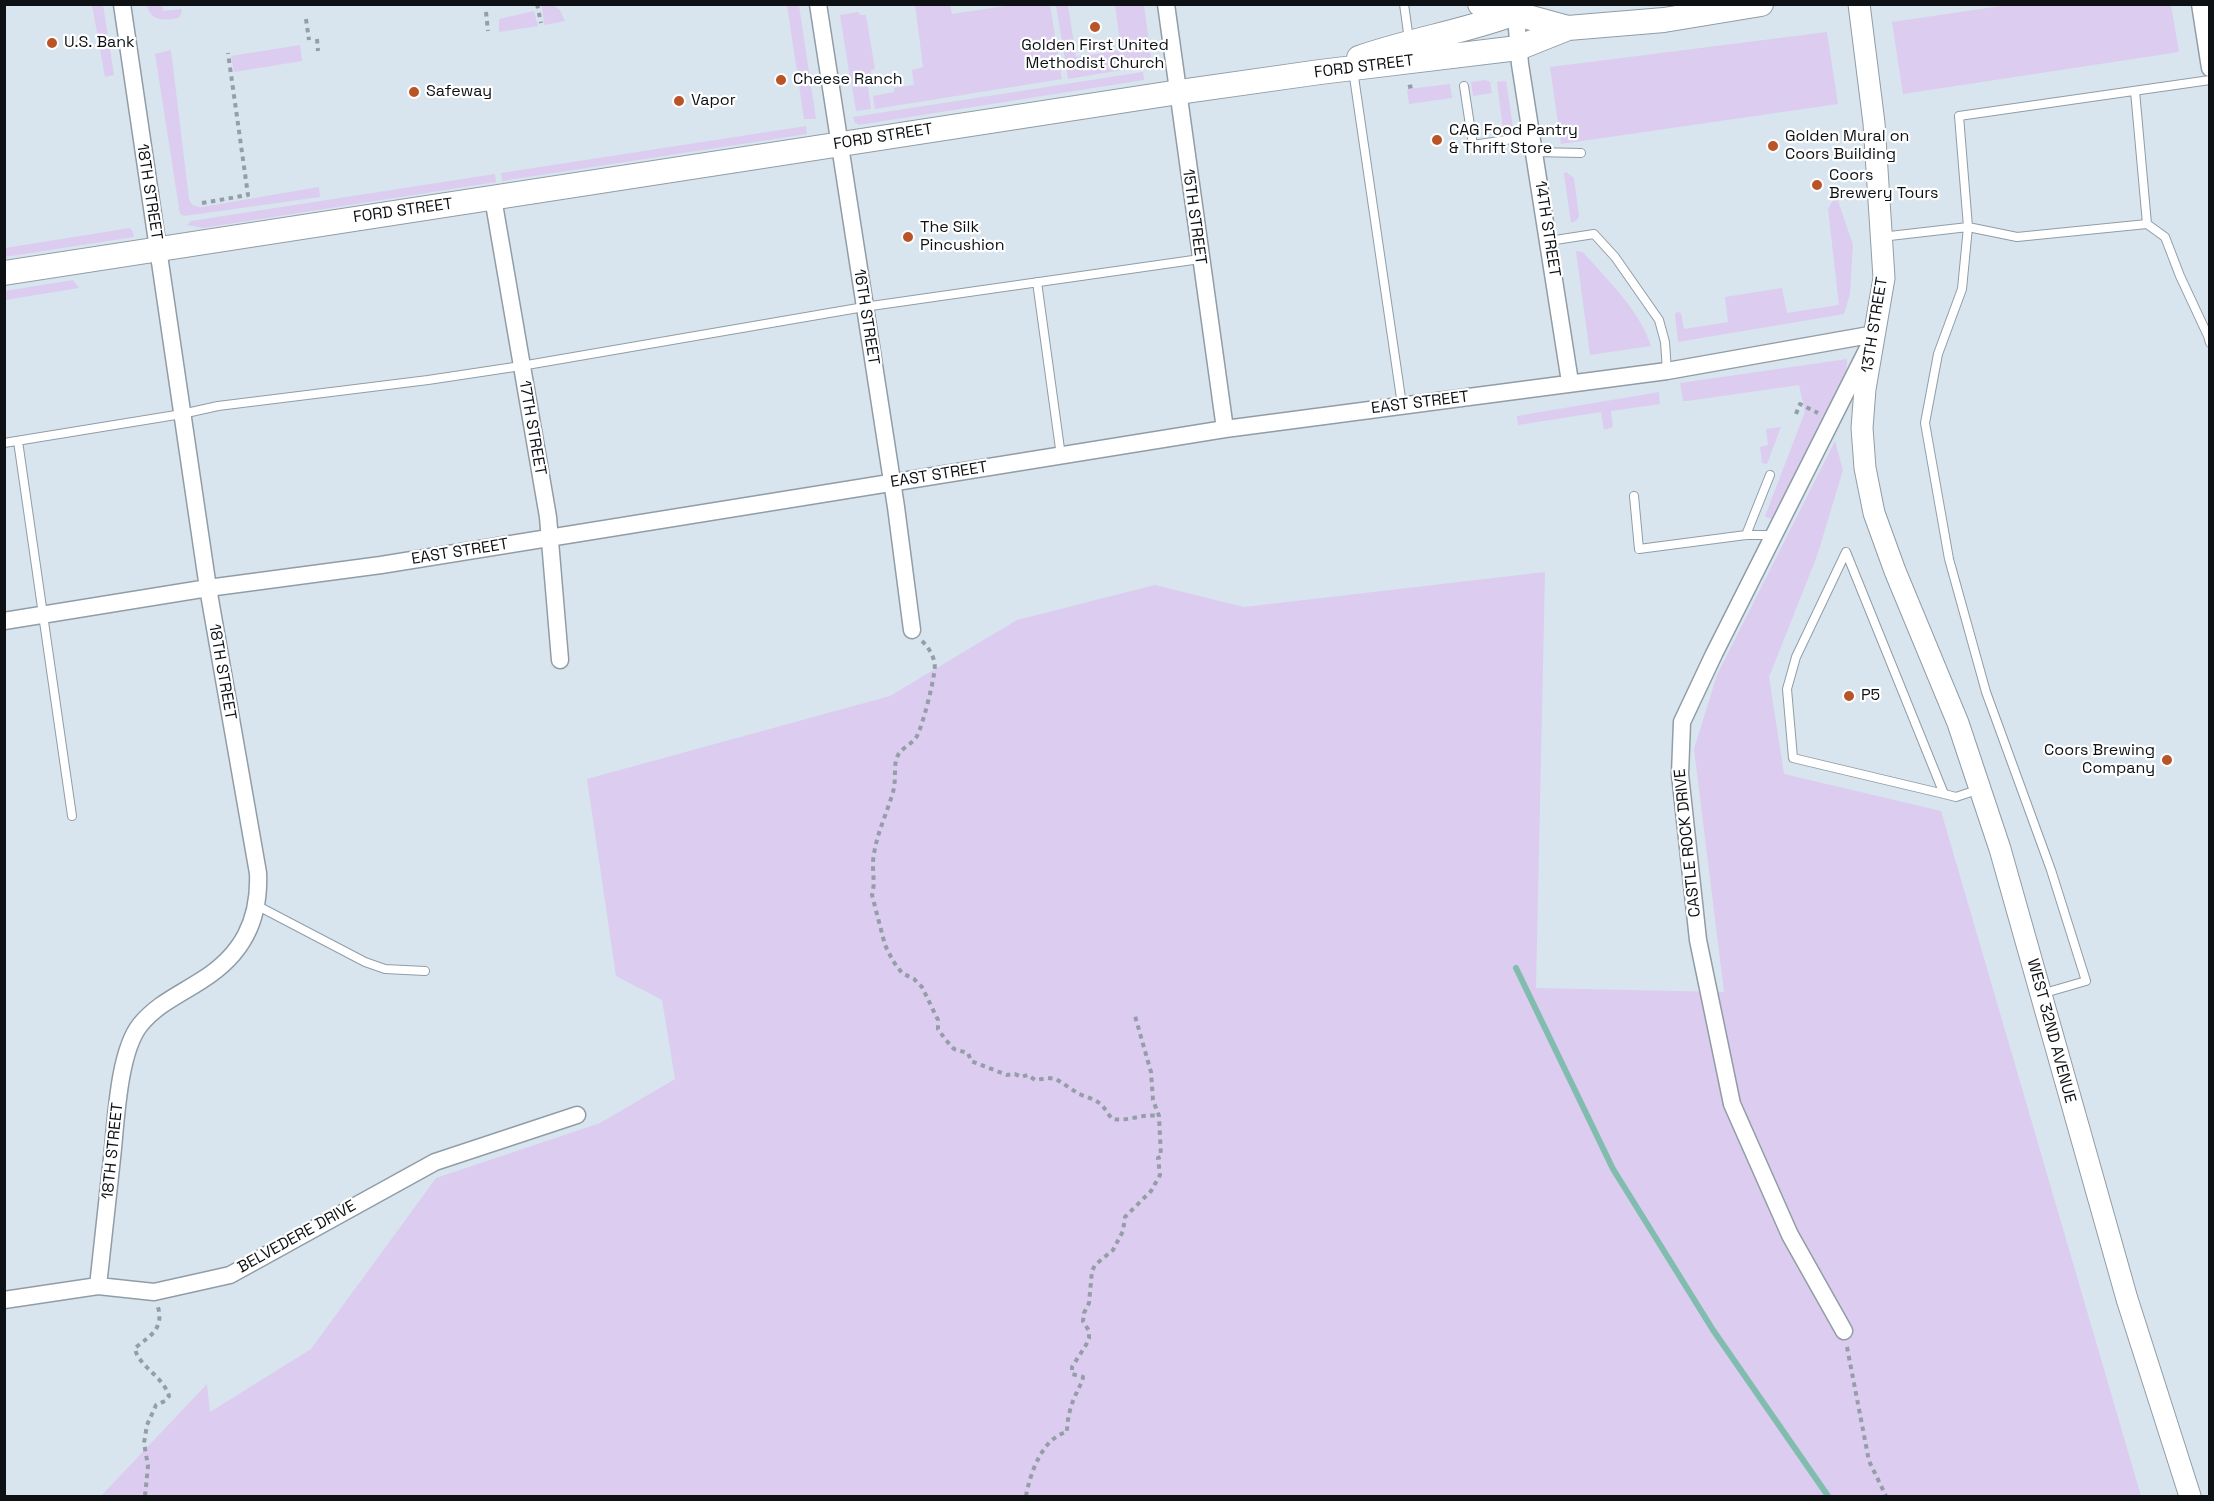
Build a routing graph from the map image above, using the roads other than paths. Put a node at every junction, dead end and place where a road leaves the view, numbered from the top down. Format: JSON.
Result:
{"nodes":[{"id":1,"x":122,"y":4,"type":"edge"},
{"id":2,"x":818,"y":4,"type":"edge"},
{"id":3,"x":1166,"y":4,"type":"edge"},
{"id":4,"x":1404,"y":4,"type":"edge"},
{"id":5,"x":1480,"y":4,"type":"edge"},
{"id":6,"x":1761,"y":4,"type":"edge"},
{"id":7,"x":1859,"y":4,"type":"edge"},
{"id":8,"x":2200,"y":4,"type":"edge"},
{"id":9,"x":1515,"y":9,"type":"edge"},
{"id":10,"x":1568,"y":28,"type":"junction"},
{"id":11,"x":1409,"y":43,"type":"junction"},
{"id":12,"x":1518,"y":48,"type":"junction"},
{"id":13,"x":2210,"y":68,"type":"edge"},
{"id":14,"x":1353,"y":69,"type":"junction"},
{"id":15,"x":1320,"y":72,"type":"junction"},
{"id":16,"x":2210,"y":80,"type":"edge"},
{"id":17,"x":1464,"y":86,"type":"dead end"},
{"id":18,"x":2135,"y":91,"type":"junction"},
{"id":19,"x":1179,"y":92,"type":"junction"},
{"id":20,"x":839,"y":144,"type":"junction"},
{"id":21,"x":1533,"y":144,"type":"junction"},
{"id":22,"x":1581,"y":153,"type":"dead end"},
{"id":23,"x":493,"y":198,"type":"junction"},
{"id":24,"x":2146,"y":224,"type":"junction"},
{"id":25,"x":1968,"y":227,"type":"junction"},
{"id":26,"x":1881,"y":237,"type":"junction"},
{"id":27,"x":1549,"y":241,"type":"junction"},
{"id":28,"x":158,"y":248,"type":"junction"},
{"id":29,"x":1200,"y":259,"type":"junction"},
{"id":30,"x":4,"y":273,"type":"edge"},
{"id":31,"x":1037,"y":282,"type":"junction"},
{"id":32,"x":864,"y":307,"type":"junction"},
{"id":33,"x":1875,"y":334,"type":"junction"},
{"id":34,"x":2210,"y":343,"type":"edge"},
{"id":35,"x":521,"y":366,"type":"junction"},
{"id":36,"x":1667,"y":371,"type":"junction"},
{"id":37,"x":1570,"y":382,"type":"junction"},
{"id":38,"x":1402,"y":405,"type":"junction"},
{"id":39,"x":182,"y":414,"type":"junction"},
{"id":40,"x":1225,"y":429,"type":"junction"},
{"id":41,"x":18,"y":441,"type":"junction"},
{"id":42,"x":4,"y":443,"type":"edge"},
{"id":43,"x":1061,"y":456,"type":"junction"},
{"id":44,"x":1770,"y":475,"type":"dead end"},
{"id":45,"x":891,"y":482,"type":"junction"},
{"id":46,"x":1634,"y":496,"type":"dead end"},
{"id":47,"x":1746,"y":535,"type":"junction"},
{"id":48,"x":1774,"y":535,"type":"junction"},
{"id":49,"x":550,"y":537,"type":"junction"},
{"id":50,"x":1895,"y":571,"type":"joint"},
{"id":51,"x":207,"y":588,"type":"junction"},
{"id":52,"x":43,"y":615,"type":"junction"},
{"id":53,"x":4,"y":621,"type":"edge"},
{"id":54,"x":912,"y":630,"type":"road end"},
{"id":55,"x":560,"y":660,"type":"dead end"},
{"id":56,"x":1980,"y":789,"type":"junction"},
{"id":57,"x":1944,"y":794,"type":"junction"},
{"id":58,"x":72,"y":816,"type":"dead end"},
{"id":59,"x":256,"y":905,"type":"junction"},
{"id":60,"x":425,"y":971,"type":"dead end"},
{"id":61,"x":2040,"y":994,"type":"junction"},
{"id":62,"x":577,"y":1115,"type":"dead end"},
{"id":63,"x":98,"y":1286,"type":"junction"},
{"id":64,"x":4,"y":1300,"type":"edge"},
{"id":65,"x":1844,"y":1331,"type":"road end"},
{"id":66,"x":2190,"y":1497,"type":"edge"}],
"edges":[{"from":1,"to":28,"type":"street","name":"18TH STREET"},
{"from":2,"to":20,"type":"street","name":"16TH STREET"},
{"from":3,"to":19,"type":"street","name":"15TH STREET"},
{"from":4,"to":11,"type":"lane"},
{"from":5,"to":9,"type":"main road"},
{"from":6,"to":10,"type":"main road","name":"FORD STREET"},
{"from":7,"to":26,"type":"street","name":"13TH STREET"},
{"from":8,"to":13,"type":"street"},
{"from":9,"to":10,"type":"main road"},
{"from":9,"to":11,"type":"main road"},
{"from":9,"to":12,"type":"street","name":"14TH STREET"},
{"from":10,"to":12,"type":"main road","name":"FORD STREET"},
{"from":11,"to":15,"type":"main road"},
{"from":12,"to":14,"type":"main road","name":"FORD STREET"},
{"from":12,"to":21,"type":"street","name":"14TH STREET"},
{"from":14,"to":15,"type":"main road","name":"FORD STREET"},
{"from":14,"to":38,"type":"lane"},
{"from":15,"to":19,"type":"main road","name":"FORD STREET"},
{"from":16,"to":18,"type":"lane"},
{"from":17,"to":21,"type":"lane"},
{"from":18,"to":24,"type":"lane"},
{"from":18,"to":25,"type":"lane"},
{"from":19,"to":20,"type":"main road","name":"FORD STREET"},
{"from":19,"to":29,"type":"street","name":"15TH STREET"},
{"from":20,"to":23,"type":"main road","name":"FORD STREET"},
{"from":20,"to":32,"type":"street","name":"16TH STREET"},
{"from":21,"to":22,"type":"lane"},
{"from":21,"to":27,"type":"street","name":"14TH STREET"},
{"from":23,"to":28,"type":"main road","name":"FORD STREET"},
{"from":23,"to":35,"type":"street","name":"17TH STREET"},
{"from":24,"to":25,"type":"lane"},
{"from":24,"to":34,"type":"lane"},
{"from":25,"to":26,"type":"lane"},
{"from":25,"to":61,"type":"lane"},
{"from":26,"to":33,"type":"street","name":"13TH STREET"},
{"from":27,"to":36,"type":"lane"},
{"from":27,"to":37,"type":"street","name":"14TH STREET"},
{"from":28,"to":30,"type":"main road","name":"FORD STREET"},
{"from":28,"to":39,"type":"street","name":"18TH STREET"},
{"from":29,"to":31,"type":"lane"},
{"from":29,"to":40,"type":"street","name":"15TH STREET"},
{"from":31,"to":32,"type":"lane"},
{"from":31,"to":43,"type":"lane"},
{"from":32,"to":35,"type":"lane"},
{"from":32,"to":45,"type":"street","name":"16TH STREET"},
{"from":33,"to":36,"type":"street","name":"EAST STREET"},
{"from":33,"to":48,"type":"street","name":"CASTLE ROCK DRIVE"},
{"from":33,"to":50,"type":"street","name":"13TH STREET"},
{"from":35,"to":39,"type":"lane"},
{"from":35,"to":49,"type":"street","name":"17TH STREET"},
{"from":36,"to":37,"type":"street","name":"EAST STREET"},
{"from":37,"to":38,"type":"street","name":"EAST STREET"},
{"from":38,"to":40,"type":"street","name":"EAST STREET"},
{"from":39,"to":41,"type":"lane"},
{"from":39,"to":51,"type":"street","name":"18TH STREET"},
{"from":40,"to":43,"type":"street","name":"EAST STREET"},
{"from":41,"to":42,"type":"lane"},
{"from":41,"to":52,"type":"lane"},
{"from":43,"to":45,"type":"street","name":"EAST STREET"},
{"from":44,"to":47,"type":"lane"},
{"from":45,"to":49,"type":"street","name":"EAST STREET"},
{"from":45,"to":54,"type":"street","name":"16TH STREET"},
{"from":46,"to":47,"type":"lane"},
{"from":47,"to":48,"type":"lane"},
{"from":48,"to":65,"type":"street","name":"CASTLE ROCK DRIVE"},
{"from":49,"to":51,"type":"street","name":"EAST STREET"},
{"from":49,"to":55,"type":"street","name":"17TH STREET"},
{"from":50,"to":56,"type":"street","name":"WEST 32ND AVENUE"},
{"from":51,"to":52,"type":"street","name":"EAST STREET"},
{"from":51,"to":59,"type":"street","name":"18TH STREET"},
{"from":52,"to":53,"type":"street","name":"EAST STREET"},
{"from":52,"to":58,"type":"lane"},
{"from":56,"to":57,"type":"lane"},
{"from":56,"to":61,"type":"street","name":"WEST 32ND AVENUE"},
{"from":57,"to":57,"type":"lane"},
{"from":59,"to":60,"type":"lane"},
{"from":59,"to":63,"type":"street","name":"18TH STREET"},
{"from":61,"to":66,"type":"street","name":"WEST 32ND AVENUE"},
{"from":62,"to":63,"type":"street","name":"BELVEDERE DRIVE"},
{"from":63,"to":64,"type":"street","name":"BELVEDERE DRIVE"}]}
